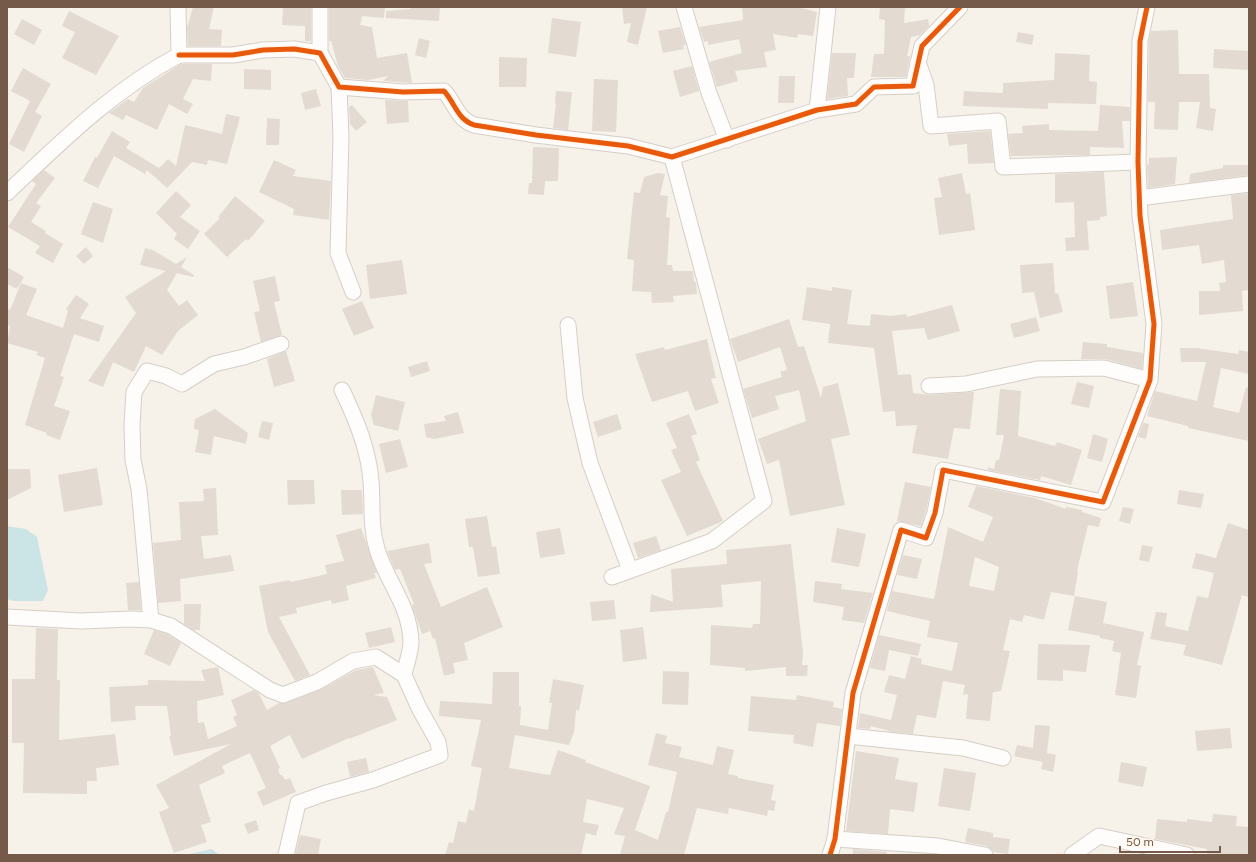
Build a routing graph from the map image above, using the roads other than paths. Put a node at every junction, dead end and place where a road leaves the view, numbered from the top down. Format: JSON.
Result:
{"nodes":[{"id":1,"x":178,"y":7,"type":"edge"},
{"id":2,"x":320,"y":7,"type":"edge"},
{"id":3,"x":684,"y":7,"type":"edge"},
{"id":4,"x":828,"y":7,"type":"edge"},
{"id":5,"x":960,"y":7,"type":"edge"},
{"id":6,"x":1147,"y":7,"type":"edge"},
{"id":7,"x":320,"y":53,"type":"junction"},
{"id":8,"x":179,"y":55,"type":"junction"},
{"id":9,"x":918,"y":62,"type":"junction"},
{"id":10,"x":339,"y":87,"type":"junction"},
{"id":11,"x":817,"y":110,"type":"junction"},
{"id":12,"x":728,"y":140,"type":"junction"},
{"id":13,"x":672,"y":157,"type":"junction"},
{"id":14,"x":1138,"y":162,"type":"junction"},
{"id":15,"x":1249,"y":184,"type":"edge"},
{"id":16,"x":7,"y":193,"type":"edge"},
{"id":17,"x":1139,"y":198,"type":"junction"},
{"id":18,"x":353,"y":292,"type":"dead end"},
{"id":19,"x":568,"y":325,"type":"dead end"},
{"id":20,"x":281,"y":344,"type":"dead end"},
{"id":21,"x":1150,"y":380,"type":"junction"},
{"id":22,"x":930,"y":386,"type":"dead end"},
{"id":23,"x":342,"y":390,"type":"dead end"},
{"id":24,"x":630,"y":570,"type":"junction"},
{"id":25,"x":612,"y":577,"type":"dead end"},
{"id":26,"x":7,"y":617,"type":"edge"},
{"id":27,"x":151,"y":620,"type":"junction"},
{"id":28,"x":404,"y":675,"type":"junction"},
{"id":29,"x":848,"y":736,"type":"junction"},
{"id":30,"x":1003,"y":758,"type":"dead end"},
{"id":31,"x":835,"y":839,"type":"junction"},
{"id":32,"x":286,"y":855,"type":"edge"},
{"id":33,"x":830,"y":855,"type":"edge"},
{"id":34,"x":985,"y":855,"type":"edge"},
{"id":35,"x":1072,"y":855,"type":"edge"},
{"id":36,"x":1187,"y":855,"type":"edge"}],
"edges":[{"from":1,"to":8,"type":"street"},
{"from":2,"to":7,"type":"street"},
{"from":3,"to":12,"type":"street"},
{"from":4,"to":11,"type":"street"},
{"from":5,"to":9,"type":"street"},
{"from":6,"to":14,"type":"street"},
{"from":7,"to":8,"type":"street"},
{"from":7,"to":10,"type":"street"},
{"from":8,"to":16,"type":"street"},
{"from":9,"to":11,"type":"street"},
{"from":9,"to":14,"type":"street"},
{"from":10,"to":13,"type":"street"},
{"from":10,"to":18,"type":"street"},
{"from":11,"to":12,"type":"street"},
{"from":12,"to":13,"type":"street"},
{"from":13,"to":24,"type":"street"},
{"from":14,"to":17,"type":"street"},
{"from":15,"to":17,"type":"street"},
{"from":17,"to":21,"type":"street"},
{"from":19,"to":24,"type":"street"},
{"from":20,"to":27,"type":"street"},
{"from":21,"to":22,"type":"street"},
{"from":21,"to":29,"type":"street"},
{"from":23,"to":28,"type":"street"},
{"from":24,"to":25,"type":"street"},
{"from":26,"to":27,"type":"street"},
{"from":27,"to":28,"type":"street"},
{"from":28,"to":32,"type":"street"},
{"from":29,"to":30,"type":"street"},
{"from":29,"to":31,"type":"street"},
{"from":31,"to":33,"type":"street"},
{"from":31,"to":34,"type":"street"},
{"from":35,"to":36,"type":"street"}]}
